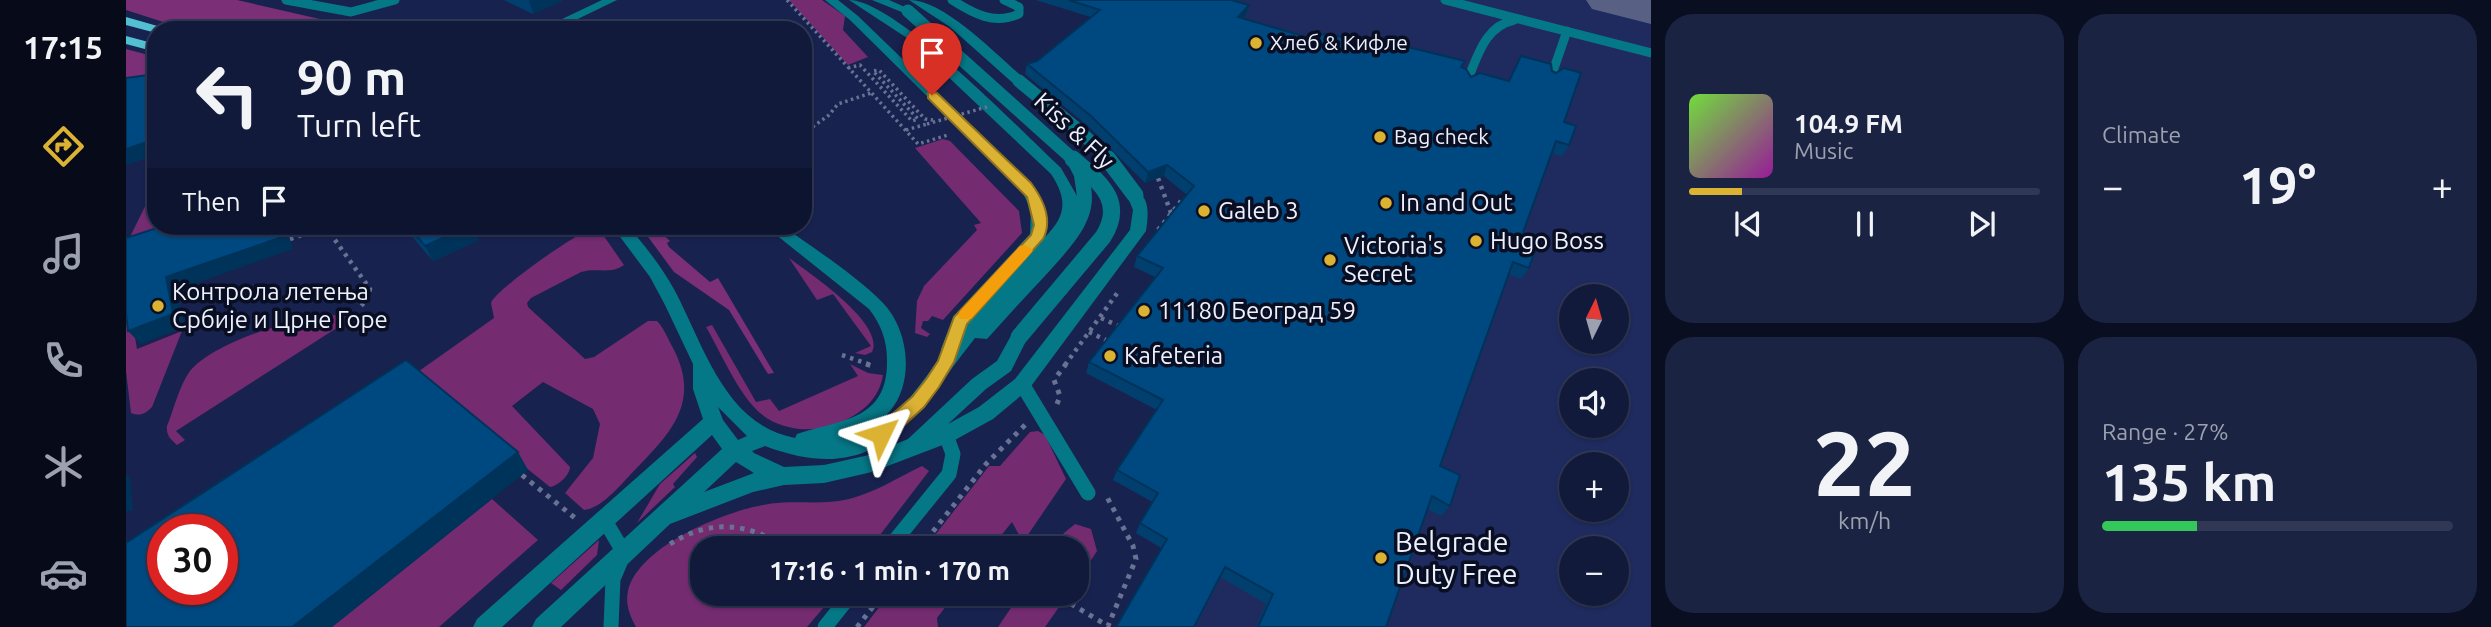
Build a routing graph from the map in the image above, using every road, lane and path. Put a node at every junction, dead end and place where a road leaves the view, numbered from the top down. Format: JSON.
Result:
{"nodes":[{"id":1,"x":286,"y":0,"type":"edge"},
{"id":2,"x":395,"y":0,"type":"edge"},
{"id":3,"x":611,"y":0,"type":"edge"},
{"id":4,"x":787,"y":0,"type":"edge"},
{"id":5,"x":831,"y":0,"type":"edge"},
{"id":6,"x":878,"y":0,"type":"edge"},
{"id":7,"x":888,"y":0,"type":"edge"},
{"id":8,"x":952,"y":0,"type":"edge"},
{"id":9,"x":1004,"y":0,"type":"edge"},
{"id":10,"x":1445,"y":0,"type":"edge"},
{"id":11,"x":859,"y":2,"type":"edge"},
{"id":12,"x":908,"y":4,"type":"edge"},
{"id":13,"x":1522,"y":20,"type":"junction"},
{"id":14,"x":126,"y":21,"type":"edge"},
{"id":15,"x":565,"y":21,"type":"edge"},
{"id":16,"x":806,"y":21,"type":"edge"},
{"id":17,"x":147,"y":27,"type":"edge"},
{"id":18,"x":812,"y":28,"type":"edge"},
{"id":19,"x":1567,"y":31,"type":"junction"},
{"id":20,"x":126,"y":40,"type":"edge"},
{"id":21,"x":147,"y":46,"type":"edge"},
{"id":22,"x":1651,"y":53,"type":"edge"},
{"id":23,"x":848,"y":68,"type":"junction"},
{"id":24,"x":1552,"y":77,"type":"edge"},
{"id":25,"x":1467,"y":81,"type":"edge"},
{"id":26,"x":871,"y":93,"type":"junction"},
{"id":27,"x":996,"y":105,"type":"dead end"},
{"id":28,"x":926,"y":121,"type":"junction"},
{"id":29,"x":812,"y":127,"type":"edge"},
{"id":30,"x":906,"y":130,"type":"junction"},
{"id":31,"x":948,"y":135,"type":"dead end"},
{"id":32,"x":1158,"y":178,"type":"edge"},
{"id":33,"x":1171,"y":214,"type":"edge"},
{"id":34,"x":301,"y":235,"type":"edge"},
{"id":35,"x":333,"y":235,"type":"edge"},
{"id":36,"x":627,"y":235,"type":"edge"},
{"id":37,"x":785,"y":235,"type":"edge"},
{"id":38,"x":290,"y":239,"type":"dead end"},
{"id":39,"x":361,"y":306,"type":"dead end"},
{"id":40,"x":1101,"y":318,"type":"dead end"},
{"id":41,"x":1121,"y":327,"type":"edge"},
{"id":42,"x":1089,"y":332,"type":"dead end"},
{"id":43,"x":1110,"y":342,"type":"edge"},
{"id":44,"x":698,"y":355,"type":"junction"},
{"id":45,"x":842,"y":355,"type":"dead end"},
{"id":46,"x":946,"y":362,"type":"junction"},
{"id":47,"x":884,"y":368,"type":"dead end"},
{"id":48,"x":1027,"y":378,"type":"junction"},
{"id":49,"x":1056,"y":378,"type":"dead end"},
{"id":50,"x":1056,"y":404,"type":"junction"},
{"id":51,"x":1040,"y":413,"type":"junction"},
{"id":52,"x":1063,"y":416,"type":"dead end"},
{"id":53,"x":712,"y":423,"type":"junction"},
{"id":54,"x":946,"y":435,"type":"junction"},
{"id":55,"x":773,"y":440,"type":"junction"},
{"id":56,"x":912,"y":446,"type":"junction"},
{"id":57,"x":735,"y":450,"type":"junction"},
{"id":58,"x":522,"y":475,"type":"dead end"},
{"id":59,"x":784,"y":476,"type":"junction"},
{"id":60,"x":1102,"y":489,"type":"dead end"},
{"id":61,"x":1088,"y":493,"type":"dead end"},
{"id":62,"x":577,"y":517,"type":"dead end"},
{"id":63,"x":663,"y":517,"type":"junction"},
{"id":64,"x":604,"y":519,"type":"junction"},
{"id":65,"x":771,"y":536,"type":"edge"},
{"id":66,"x":899,"y":536,"type":"edge"},
{"id":67,"x":929,"y":536,"type":"edge"},
{"id":68,"x":662,"y":550,"type":"dead end"},
{"id":69,"x":624,"y":554,"type":"junction"},
{"id":70,"x":842,"y":606,"type":"edge"},
{"id":71,"x":874,"y":606,"type":"edge"},
{"id":72,"x":1075,"y":606,"type":"edge"},
{"id":73,"x":485,"y":627,"type":"edge"},
{"id":74,"x":544,"y":627,"type":"edge"},
{"id":75,"x":611,"y":627,"type":"edge"},
{"id":76,"x":825,"y":627,"type":"edge"},
{"id":77,"x":857,"y":627,"type":"edge"}],
"edges":[{"from":1,"to":2,"type":"lane"},
{"from":3,"to":15,"type":"street"},
{"from":4,"to":16,"type":"path"},
{"from":5,"to":46,"type":"street"},
{"from":6,"to":12,"type":"street"},
{"from":7,"to":12,"type":"street"},
{"from":8,"to":9,"type":"lane"},
{"from":10,"to":13,"type":"lane"},
{"from":11,"to":46,"type":"street"},
{"from":11,"to":46,"type":"street"},
{"from":12,"to":48,"type":"street","bridge":true},
{"from":12,"to":56,"type":"street","name":"Kiss & Fly","bridge":true},
{"from":13,"to":19,"type":"lane"},
{"from":13,"to":25,"type":"lane"},
{"from":14,"to":17,"type":"main road"},
{"from":18,"to":23,"type":"path"},
{"from":19,"to":22,"type":"lane"},
{"from":19,"to":24,"type":"lane"},
{"from":20,"to":21,"type":"main road"},
{"from":23,"to":26,"type":"path"},
{"from":23,"to":28,"type":"path"},
{"from":26,"to":29,"type":"path"},
{"from":26,"to":30,"type":"path"},
{"from":27,"to":28,"type":"path","bridge":true},
{"from":28,"to":30,"type":"path"},
{"from":30,"to":31,"type":"path"},
{"from":32,"to":33,"type":"path"},
{"from":34,"to":38,"type":"path","bridge":true},
{"from":35,"to":39,"type":"path"},
{"from":36,"to":44,"type":"street"},
{"from":37,"to":55,"type":"street"},
{"from":40,"to":41,"type":"path"},
{"from":42,"to":43,"type":"path"},
{"from":44,"to":53,"type":"street"},
{"from":44,"to":55,"type":"street"},
{"from":45,"to":47,"type":"path"},
{"from":46,"to":55,"type":"street"},
{"from":48,"to":51,"type":"lane"},
{"from":48,"to":54,"type":"street"},
{"from":49,"to":50,"type":"path"},
{"from":50,"to":51,"type":"path"},
{"from":50,"to":52,"type":"path"},
{"from":51,"to":61,"type":"lane"},
{"from":51,"to":67,"type":"path"},
{"from":53,"to":57,"type":"street"},
{"from":53,"to":64,"type":"street"},
{"from":54,"to":56,"type":"street"},
{"from":54,"to":66,"type":"lane"},
{"from":55,"to":57,"type":"street"},
{"from":56,"to":59,"type":"street"},
{"from":57,"to":59,"type":"street"},
{"from":57,"to":63,"type":"street"},
{"from":58,"to":62,"type":"path"},
{"from":59,"to":63,"type":"street"},
{"from":60,"to":72,"type":"path"},
{"from":63,"to":69,"type":"street"},
{"from":64,"to":69,"type":"lane"},
{"from":64,"to":73,"type":"street"},
{"from":65,"to":68,"type":"path"},
{"from":69,"to":74,"type":"street"},
{"from":69,"to":75,"type":"lane"},
{"from":70,"to":76,"type":"lane"},
{"from":71,"to":77,"type":"path"}]}
